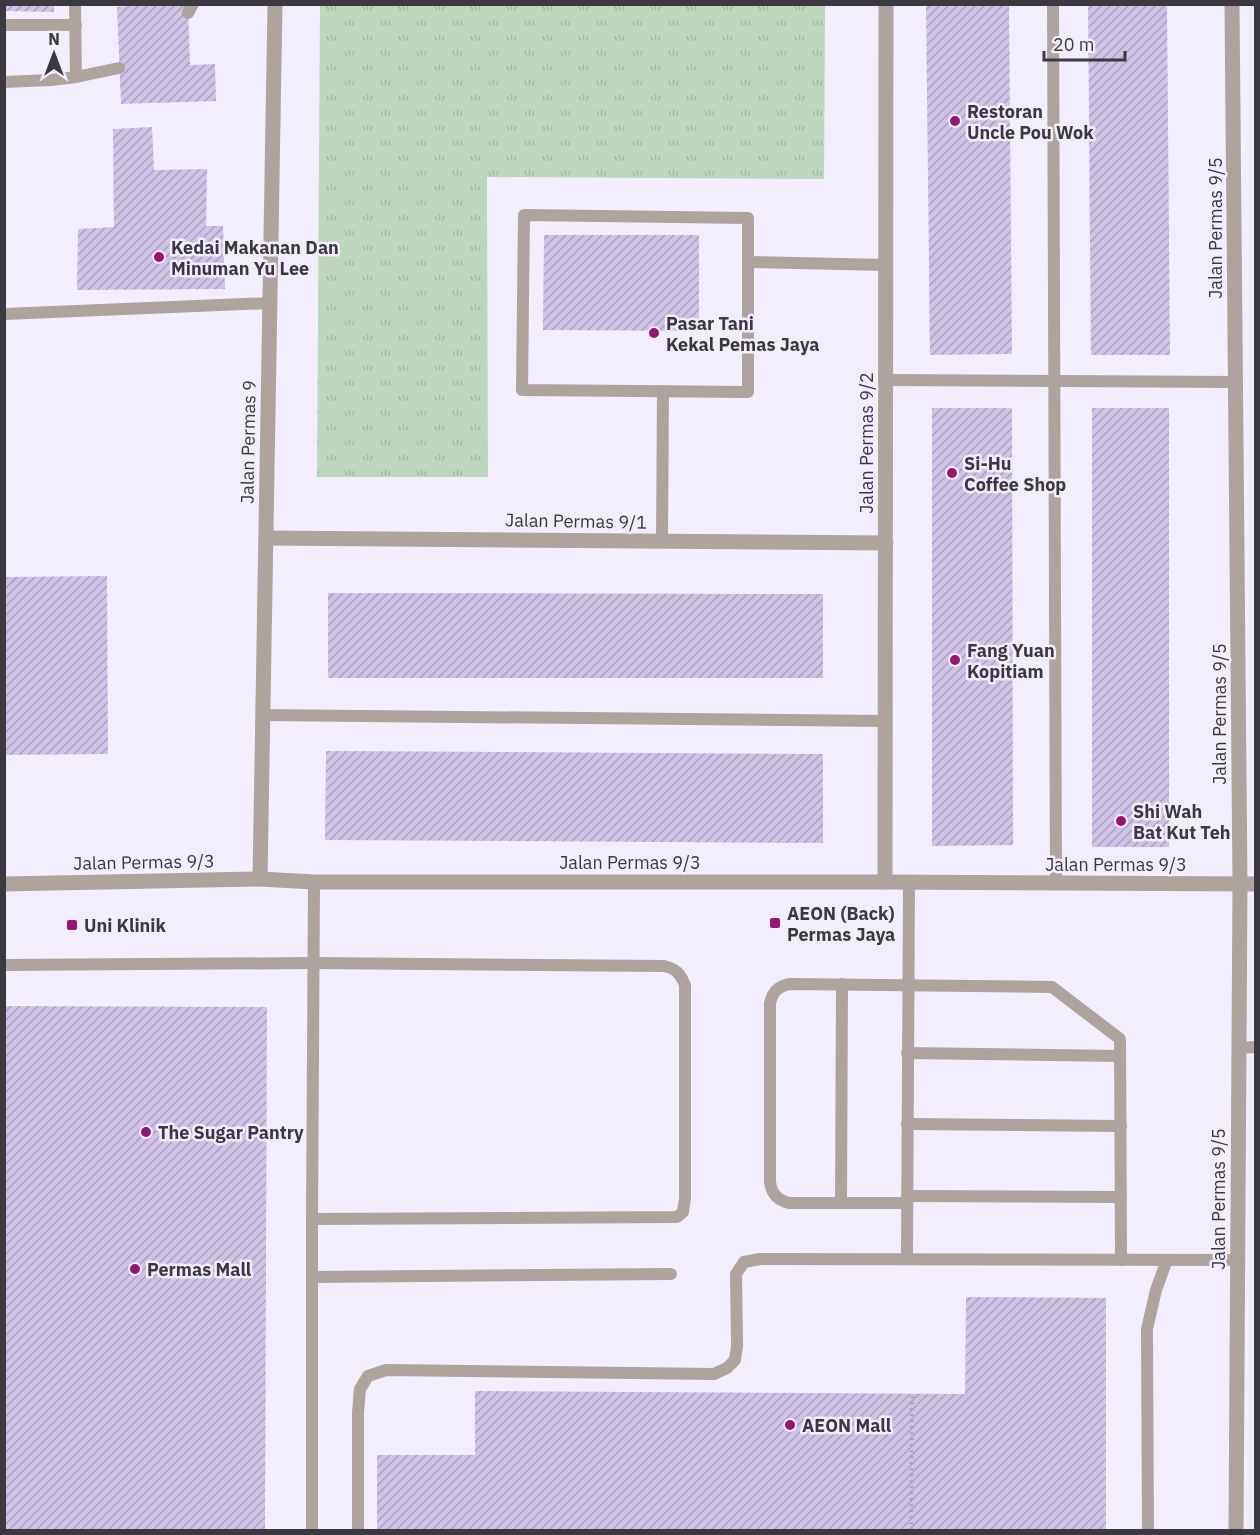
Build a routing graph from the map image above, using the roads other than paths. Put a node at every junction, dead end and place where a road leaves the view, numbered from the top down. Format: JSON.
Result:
{"nodes":[{"id":1,"x":75,"y":4,"type":"edge"},
{"id":2,"x":275,"y":4,"type":"edge"},
{"id":3,"x":886,"y":4,"type":"edge"},
{"id":4,"x":1053,"y":4,"type":"edge"},
{"id":5,"x":1232,"y":4,"type":"edge"},
{"id":6,"x":4,"y":25,"type":"edge"},
{"id":7,"x":76,"y":25,"type":"junction"},
{"id":8,"x":119,"y":68,"type":"dead end"},
{"id":9,"x":76,"y":77,"type":"junction"},
{"id":10,"x":4,"y":82,"type":"edge"},
{"id":11,"x":748,"y":262,"type":"junction"},
{"id":12,"x":886,"y":265,"type":"junction"},
{"id":13,"x":270,"y":303,"type":"junction"},
{"id":14,"x":5,"y":314,"type":"edge"},
{"id":15,"x":886,"y":380,"type":"junction"},
{"id":16,"x":1054,"y":381,"type":"junction"},
{"id":17,"x":1236,"y":382,"type":"junction"},
{"id":18,"x":663,"y":391,"type":"junction"},
{"id":19,"x":266,"y":538,"type":"junction"},
{"id":20,"x":662,"y":541,"type":"junction"},
{"id":21,"x":886,"y":543,"type":"junction"},
{"id":22,"x":263,"y":715,"type":"junction"},
{"id":23,"x":885,"y":721,"type":"junction"},
{"id":24,"x":260,"y":879,"type":"junction"},
{"id":25,"x":314,"y":882,"type":"junction"},
{"id":26,"x":885,"y":882,"type":"junction"},
{"id":27,"x":909,"y":882,"type":"junction"},
{"id":28,"x":4,"y":884,"type":"edge"},
{"id":29,"x":1056,"y":884,"type":"junction"},
{"id":30,"x":1240,"y":884,"type":"junction"},
{"id":31,"x":1256,"y":884,"type":"edge"},
{"id":32,"x":313,"y":963,"type":"junction"},
{"id":33,"x":4,"y":965,"type":"edge"},
{"id":34,"x":842,"y":984,"type":"junction"},
{"id":35,"x":907,"y":984,"type":"junction"},
{"id":36,"x":1256,"y":1047,"type":"edge"},
{"id":37,"x":1238,"y":1048,"type":"junction"},
{"id":38,"x":907,"y":1053,"type":"junction"},
{"id":39,"x":1120,"y":1056,"type":"junction"},
{"id":40,"x":907,"y":1124,"type":"junction"},
{"id":41,"x":1120,"y":1125,"type":"junction"},
{"id":42,"x":1120,"y":1197,"type":"junction"},
{"id":43,"x":907,"y":1199,"type":"junction"},
{"id":44,"x":841,"y":1203,"type":"junction"},
{"id":45,"x":312,"y":1219,"type":"junction"},
{"id":46,"x":907,"y":1258,"type":"junction"},
{"id":47,"x":1121,"y":1260,"type":"junction"},
{"id":48,"x":1167,"y":1260,"type":"junction"},
{"id":49,"x":1237,"y":1260,"type":"junction"},
{"id":50,"x":671,"y":1274,"type":"dead end"},
{"id":51,"x":312,"y":1276,"type":"junction"},
{"id":52,"x":312,"y":1530,"type":"edge"},
{"id":53,"x":358,"y":1530,"type":"edge"},
{"id":54,"x":1148,"y":1530,"type":"edge"},
{"id":55,"x":1236,"y":1530,"type":"edge"}],
"edges":[{"from":1,"to":7,"type":"lane"},
{"from":2,"to":13,"type":"street","name":"Jalan Permas 9"},
{"from":3,"to":12,"type":"street","name":"Jalan Permas 9/2"},
{"from":4,"to":16,"type":"lane"},
{"from":5,"to":17,"type":"street","name":"Jalan Permas 9/5"},
{"from":6,"to":7,"type":"lane"},
{"from":7,"to":9,"type":"lane"},
{"from":8,"to":9,"type":"lane"},
{"from":9,"to":10,"type":"lane"},
{"from":11,"to":12,"type":"lane"},
{"from":11,"to":18,"type":"lane"},
{"from":11,"to":18,"type":"lane"},
{"from":12,"to":15,"type":"street","name":"Jalan Permas 9/2"},
{"from":13,"to":14,"type":"lane"},
{"from":13,"to":19,"type":"street","name":"Jalan Permas 9"},
{"from":15,"to":16,"type":"lane"},
{"from":15,"to":21,"type":"street","name":"Jalan Permas 9/2"},
{"from":16,"to":17,"type":"lane"},
{"from":16,"to":29,"type":"lane"},
{"from":17,"to":30,"type":"street","name":"Jalan Permas 9/5"},
{"from":18,"to":20,"type":"lane"},
{"from":19,"to":20,"type":"street","name":"Jalan Permas 9/1"},
{"from":19,"to":22,"type":"street","name":"Jalan Permas 9"},
{"from":20,"to":21,"type":"street","name":"Jalan Permas 9/1"},
{"from":21,"to":23,"type":"street","name":"Jalan Permas 9/2"},
{"from":22,"to":23,"type":"lane"},
{"from":22,"to":24,"type":"street","name":"Jalan Permas 9"},
{"from":23,"to":26,"type":"street","name":"Jalan Permas 9/2"},
{"from":24,"to":25,"type":"street","name":"Jalan Permas 9/3"},
{"from":24,"to":28,"type":"street","name":"Jalan Permas 9/3"},
{"from":25,"to":26,"type":"street","name":"Jalan Permas 9/3"},
{"from":25,"to":32,"type":"lane"},
{"from":26,"to":27,"type":"street","name":"Jalan Permas 9/3"},
{"from":27,"to":29,"type":"street","name":"Jalan Permas 9/3"},
{"from":27,"to":35,"type":"lane"},
{"from":29,"to":30,"type":"street","name":"Jalan Permas 9/3"},
{"from":30,"to":31,"type":"street","name":"Jalan Permas 9/3"},
{"from":30,"to":37,"type":"street","name":"Jalan Permas 9/5"},
{"from":32,"to":33,"type":"lane"},
{"from":32,"to":45,"type":"lane"},
{"from":32,"to":45,"type":"lane"},
{"from":34,"to":35,"type":"lane"},
{"from":34,"to":44,"type":"lane"},
{"from":34,"to":44,"type":"lane"},
{"from":35,"to":38,"type":"lane"},
{"from":35,"to":39,"type":"lane"},
{"from":36,"to":37,"type":"lane"},
{"from":37,"to":49,"type":"street","name":"Jalan Permas 9/5"},
{"from":38,"to":39,"type":"lane"},
{"from":38,"to":40,"type":"lane"},
{"from":39,"to":41,"type":"lane"},
{"from":40,"to":41,"type":"lane"},
{"from":40,"to":43,"type":"lane"},
{"from":41,"to":42,"type":"lane"},
{"from":42,"to":43,"type":"lane"},
{"from":42,"to":47,"type":"lane"},
{"from":43,"to":44,"type":"lane"},
{"from":43,"to":46,"type":"lane"},
{"from":45,"to":51,"type":"lane"},
{"from":46,"to":47,"type":"lane"},
{"from":46,"to":53,"type":"lane"},
{"from":47,"to":48,"type":"lane"},
{"from":48,"to":49,"type":"lane"},
{"from":48,"to":54,"type":"lane"},
{"from":49,"to":55,"type":"street","name":"Jalan Permas 9/5"},
{"from":50,"to":51,"type":"lane"},
{"from":51,"to":52,"type":"lane"}]}
